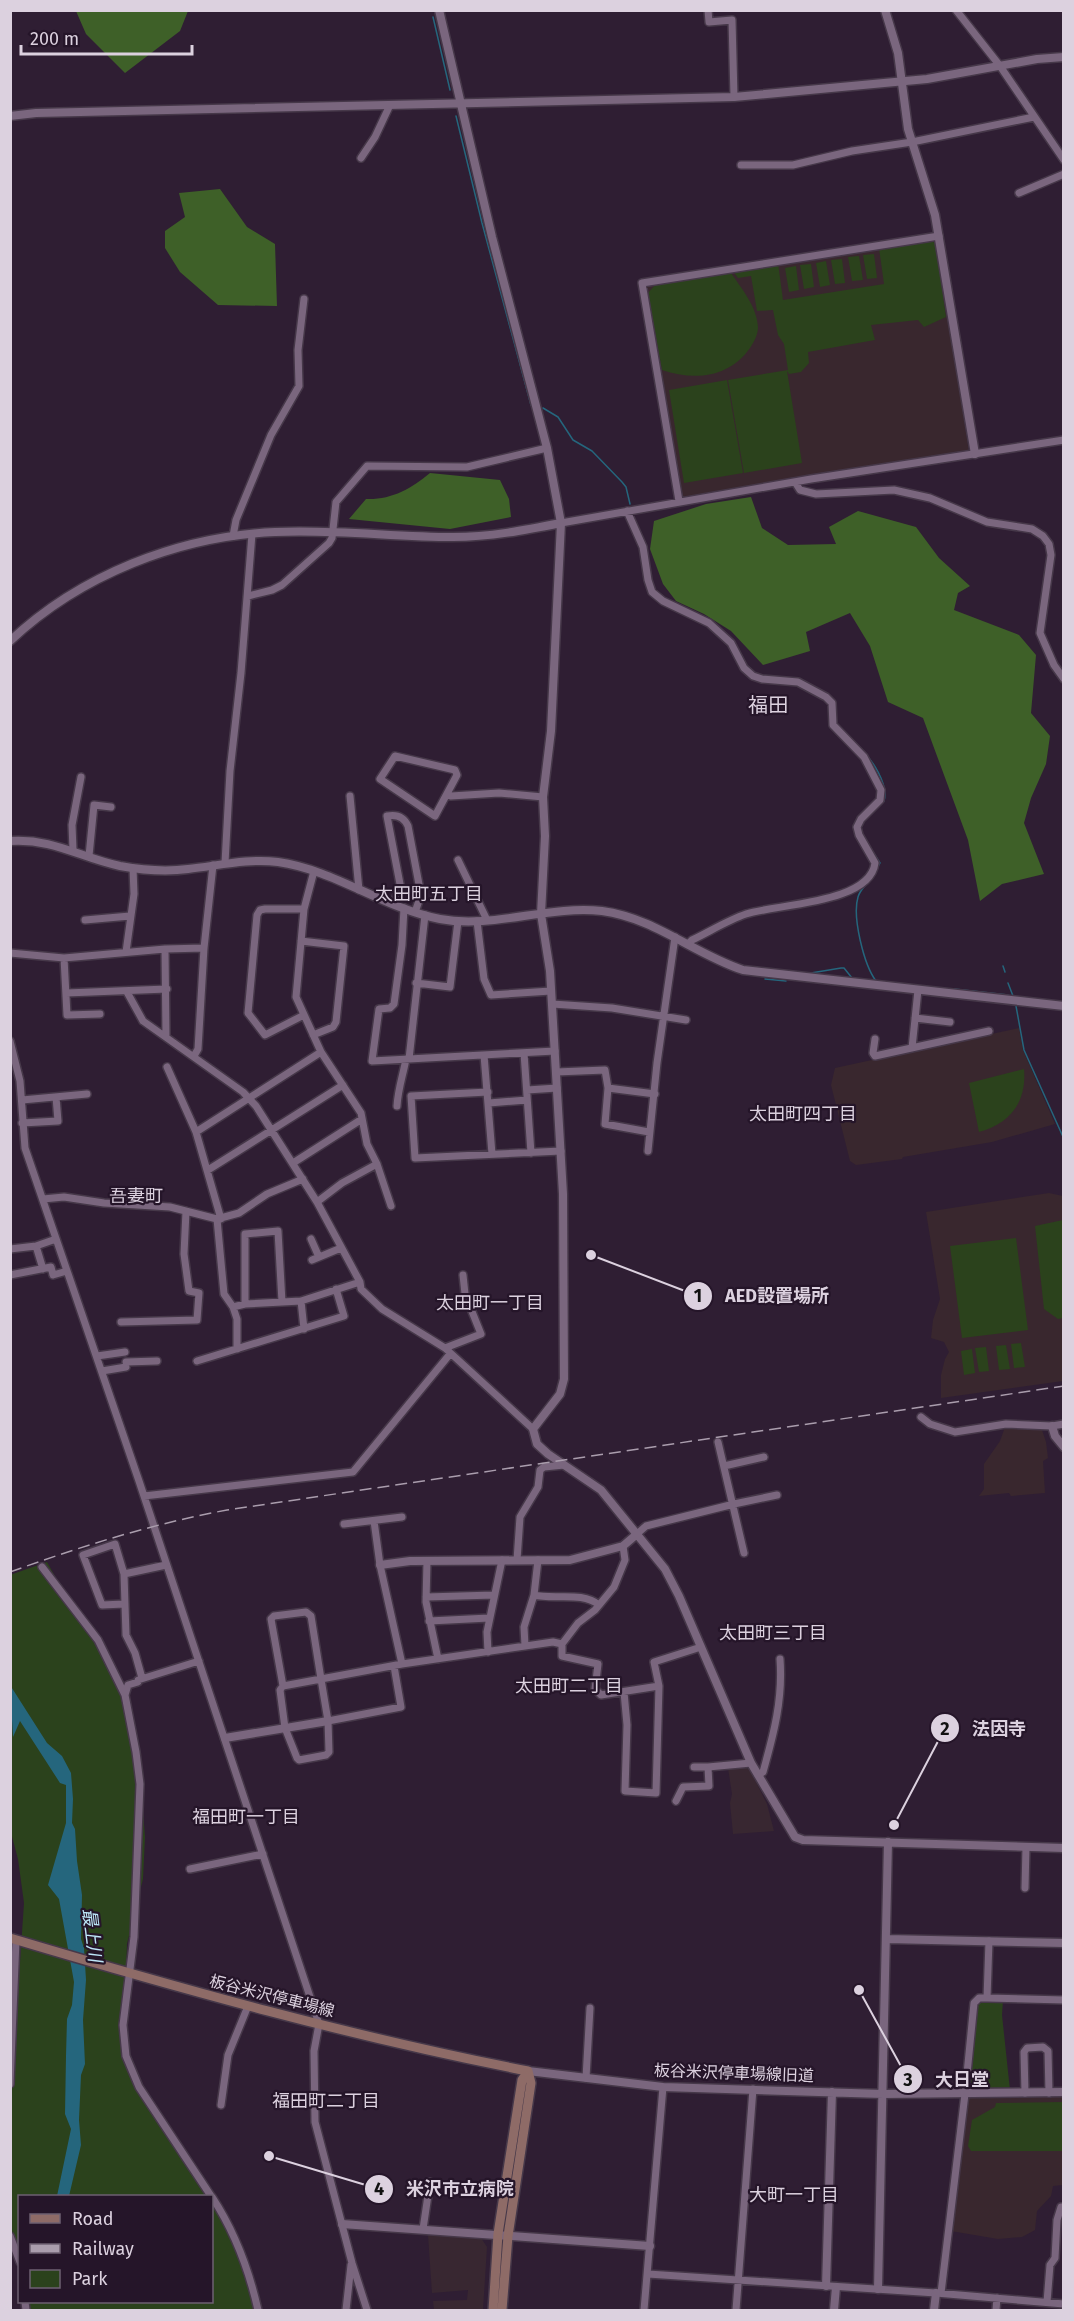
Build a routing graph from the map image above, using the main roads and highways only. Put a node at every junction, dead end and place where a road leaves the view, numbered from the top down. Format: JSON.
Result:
{"nodes":[{"id":1,"x":16,"y":1940,"type":"edge"},
{"id":2,"x":503,"y":2235,"type":"junction"},
{"id":3,"x":493,"y":2310,"type":"edge"},
{"id":4,"x":502,"y":2310,"type":"edge"}],
"edges":[{"from":1,"to":2,"type":"main road","name":"板谷米沢停車場線"},
{"from":2,"to":3,"type":"main road"},
{"from":2,"to":4,"type":"main road"}]}
